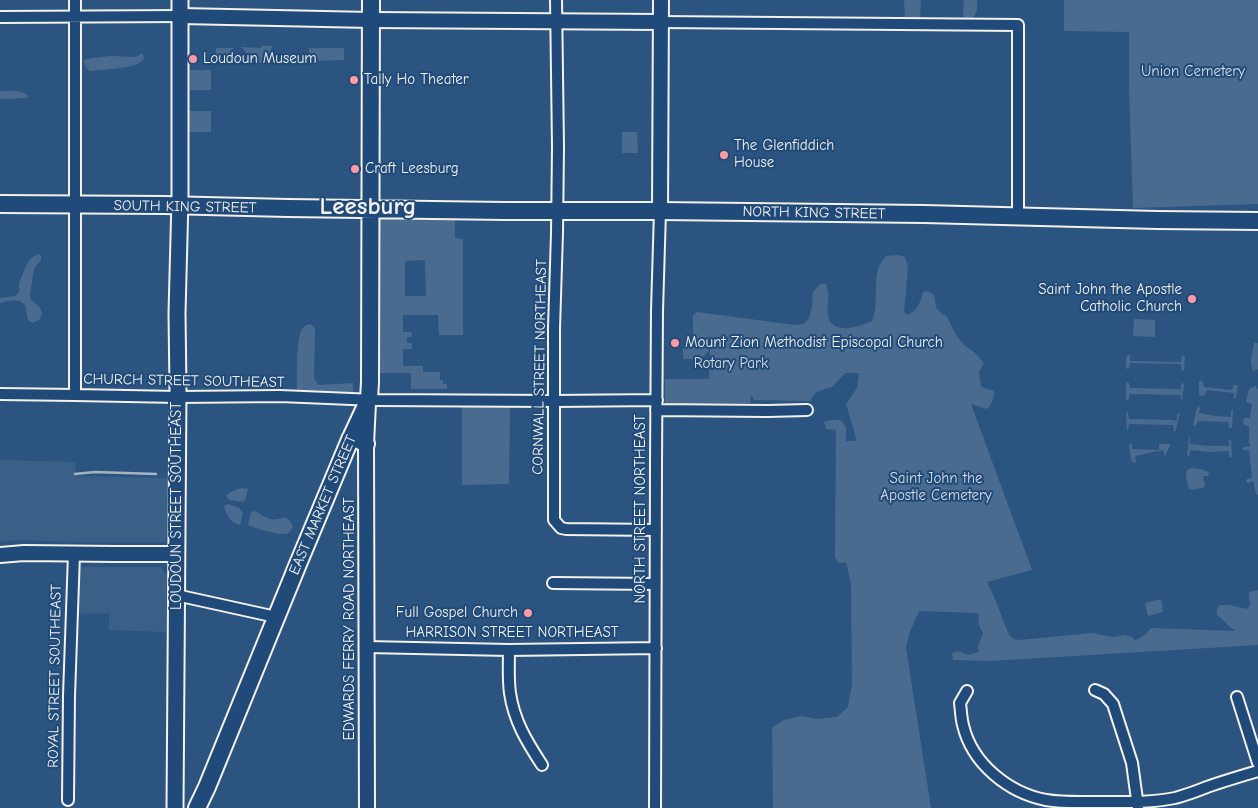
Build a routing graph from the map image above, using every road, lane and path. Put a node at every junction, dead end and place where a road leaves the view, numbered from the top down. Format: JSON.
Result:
{"nodes":[{"id":1,"x":75,"y":0,"type":"edge"},
{"id":2,"x":180,"y":0,"type":"edge"},
{"id":3,"x":371,"y":0,"type":"edge"},
{"id":4,"x":556,"y":0,"type":"edge"},
{"id":5,"x":661,"y":0,"type":"edge"},
{"id":6,"x":75,"y":16,"type":"junction"},
{"id":7,"x":181,"y":16,"type":"junction"},
{"id":8,"x":0,"y":17,"type":"edge"},
{"id":9,"x":371,"y":20,"type":"junction"},
{"id":10,"x":556,"y":22,"type":"junction"},
{"id":11,"x":660,"y":22,"type":"junction"},
{"id":12,"x":0,"y":204,"type":"edge"},
{"id":13,"x":75,"y":205,"type":"junction"},
{"id":14,"x":180,"y":206,"type":"junction"},
{"id":15,"x":370,"y":209,"type":"junction"},
{"id":16,"x":557,"y":211,"type":"junction"},
{"id":17,"x":660,"y":211,"type":"junction"},
{"id":18,"x":1018,"y":216,"type":"junction"},
{"id":19,"x":1258,"y":221,"type":"edge"},
{"id":20,"x":0,"y":394,"type":"edge"},
{"id":21,"x":75,"y":395,"type":"junction"},
{"id":22,"x":178,"y":397,"type":"junction"},
{"id":23,"x":368,"y":399,"type":"junction"},
{"id":24,"x":554,"y":401,"type":"junction"},
{"id":25,"x":656,"y":405,"type":"junction"},
{"id":26,"x":807,"y":410,"type":"dead end"},
{"id":27,"x":350,"y":439,"type":"junction"},
{"id":28,"x":366,"y":444,"type":"junction"},
{"id":29,"x":656,"y":530,"type":"junction"},
{"id":30,"x":74,"y":554,"type":"junction"},
{"id":31,"x":177,"y":554,"type":"junction"},
{"id":32,"x":0,"y":555,"type":"edge"},
{"id":33,"x":552,"y":583,"type":"dead end"},
{"id":34,"x":655,"y":584,"type":"junction"},
{"id":35,"x":176,"y":595,"type":"junction"},
{"id":36,"x":276,"y":617,"type":"junction"},
{"id":37,"x":367,"y":647,"type":"junction"},
{"id":38,"x":656,"y":648,"type":"junction"},
{"id":39,"x":509,"y":650,"type":"junction"},
{"id":40,"x":967,"y":690,"type":"dead end"},
{"id":41,"x":1095,"y":690,"type":"dead end"},
{"id":42,"x":1237,"y":696,"type":"dead end"},
{"id":43,"x":1258,"y":763,"type":"edge"},
{"id":44,"x":542,"y":765,"type":"dead end"},
{"id":45,"x":1258,"y":770,"type":"edge"},
{"id":46,"x":207,"y":787,"type":"junction"},
{"id":47,"x":68,"y":800,"type":"dead end"},
{"id":48,"x":1138,"y":805,"type":"edge"},
{"id":49,"x":175,"y":807,"type":"edge"},
{"id":50,"x":196,"y":808,"type":"edge"},
{"id":51,"x":201,"y":808,"type":"edge"},
{"id":52,"x":366,"y":808,"type":"edge"},
{"id":53,"x":655,"y":808,"type":"edge"}],
"edges":[{"from":1,"to":6,"type":"street"},
{"from":2,"to":7,"type":"main road","name":"LOUDOUN STREET SOUTHEAST"},
{"from":3,"to":9,"type":"main road","name":"EAST MARKET STREET"},
{"from":4,"to":10,"type":"street","name":"CORNWALL STREET NORTHEAST"},
{"from":5,"to":11,"type":"street"},
{"from":6,"to":7,"type":"street"},
{"from":6,"to":8,"type":"street"},
{"from":6,"to":13,"type":"street"},
{"from":7,"to":9,"type":"street"},
{"from":7,"to":14,"type":"main road","name":"LOUDOUN STREET SOUTHEAST"},
{"from":9,"to":10,"type":"street"},
{"from":9,"to":15,"type":"main road","name":"EAST MARKET STREET"},
{"from":10,"to":11,"type":"street"},
{"from":10,"to":16,"type":"street","name":"CORNWALL STREET NORTHEAST"},
{"from":11,"to":17,"type":"street"},
{"from":11,"to":18,"type":"street"},
{"from":12,"to":13,"type":"main road","name":"SOUTH KING STREET"},
{"from":13,"to":14,"type":"main road","name":"SOUTH KING STREET"},
{"from":13,"to":21,"type":"street"},
{"from":14,"to":15,"type":"main road","name":"SOUTH KING STREET"},
{"from":14,"to":22,"type":"main road","name":"LOUDOUN STREET SOUTHEAST"},
{"from":15,"to":16,"type":"main road","name":"NORTH KING STREET"},
{"from":15,"to":23,"type":"main road","name":"EAST MARKET STREET"},
{"from":16,"to":17,"type":"main road","name":"NORTH KING STREET"},
{"from":16,"to":24,"type":"street","name":"CORNWALL STREET NORTHEAST"},
{"from":17,"to":18,"type":"main road","name":"NORTH KING STREET"},
{"from":17,"to":25,"type":"street","name":"NORTH STREET NORTHEAST"},
{"from":18,"to":19,"type":"main road","name":"NORTH KING STREET"},
{"from":20,"to":21,"type":"street","name":"CHURCH STREET SOUTHEAST"},
{"from":21,"to":22,"type":"street","name":"CHURCH STREET SOUTHEAST"},
{"from":22,"to":23,"type":"street","name":"CHURCH STREET SOUTHEAST"},
{"from":22,"to":31,"type":"main road","name":"LOUDOUN STREET SOUTHEAST"},
{"from":23,"to":24,"type":"street","name":"CHURCH STREET SOUTHEAST"},
{"from":23,"to":27,"type":"main road","name":"EAST MARKET STREET"},
{"from":23,"to":28,"type":"street","name":"EDWARDS FERRY ROAD NORTHEAST"},
{"from":24,"to":25,"type":"street","name":"CHURCH STREET SOUTHEAST"},
{"from":24,"to":29,"type":"street","name":"CORNWALL STREET NORTHEAST"},
{"from":25,"to":26,"type":"street","name":"CHURCH STREET SOUTHEAST"},
{"from":25,"to":29,"type":"street","name":"NORTH STREET NORTHEAST"},
{"from":27,"to":28,"type":"main road"},
{"from":27,"to":36,"type":"main road","name":"EAST MARKET STREET"},
{"from":28,"to":37,"type":"street","name":"EDWARDS FERRY ROAD NORTHEAST"},
{"from":29,"to":34,"type":"street","name":"NORTH STREET NORTHEAST"},
{"from":30,"to":31,"type":"street"},
{"from":30,"to":32,"type":"street"},
{"from":30,"to":47,"type":"street","name":"ROYAL STREET SOUTHEAST"},
{"from":31,"to":35,"type":"main road","name":"LOUDOUN STREET SOUTHEAST"},
{"from":33,"to":34,"type":"street"},
{"from":34,"to":38,"type":"street","name":"NORTH STREET NORTHEAST"},
{"from":35,"to":36,"type":"street"},
{"from":35,"to":49,"type":"main road","name":"LOUDOUN STREET SOUTHEAST"},
{"from":36,"to":46,"type":"main road","name":"EAST MARKET STREET"},
{"from":37,"to":39,"type":"street","name":"HARRISON STREET NORTHEAST"},
{"from":37,"to":52,"type":"street","name":"EDWARDS FERRY ROAD NORTHEAST"},
{"from":38,"to":39,"type":"street","name":"HARRISON STREET NORTHEAST"},
{"from":38,"to":53,"type":"street","name":"NORTH STREET NORTHEAST"},
{"from":39,"to":44,"type":"street"},
{"from":40,"to":48,"type":"street"},
{"from":41,"to":48,"type":"street"},
{"from":42,"to":43,"type":"street"},
{"from":45,"to":48,"type":"street"},
{"from":46,"to":50,"type":"main road","name":"EAST MARKET STREET"},
{"from":46,"to":51,"type":"main road","name":"EAST MARKET STREET"}]}
